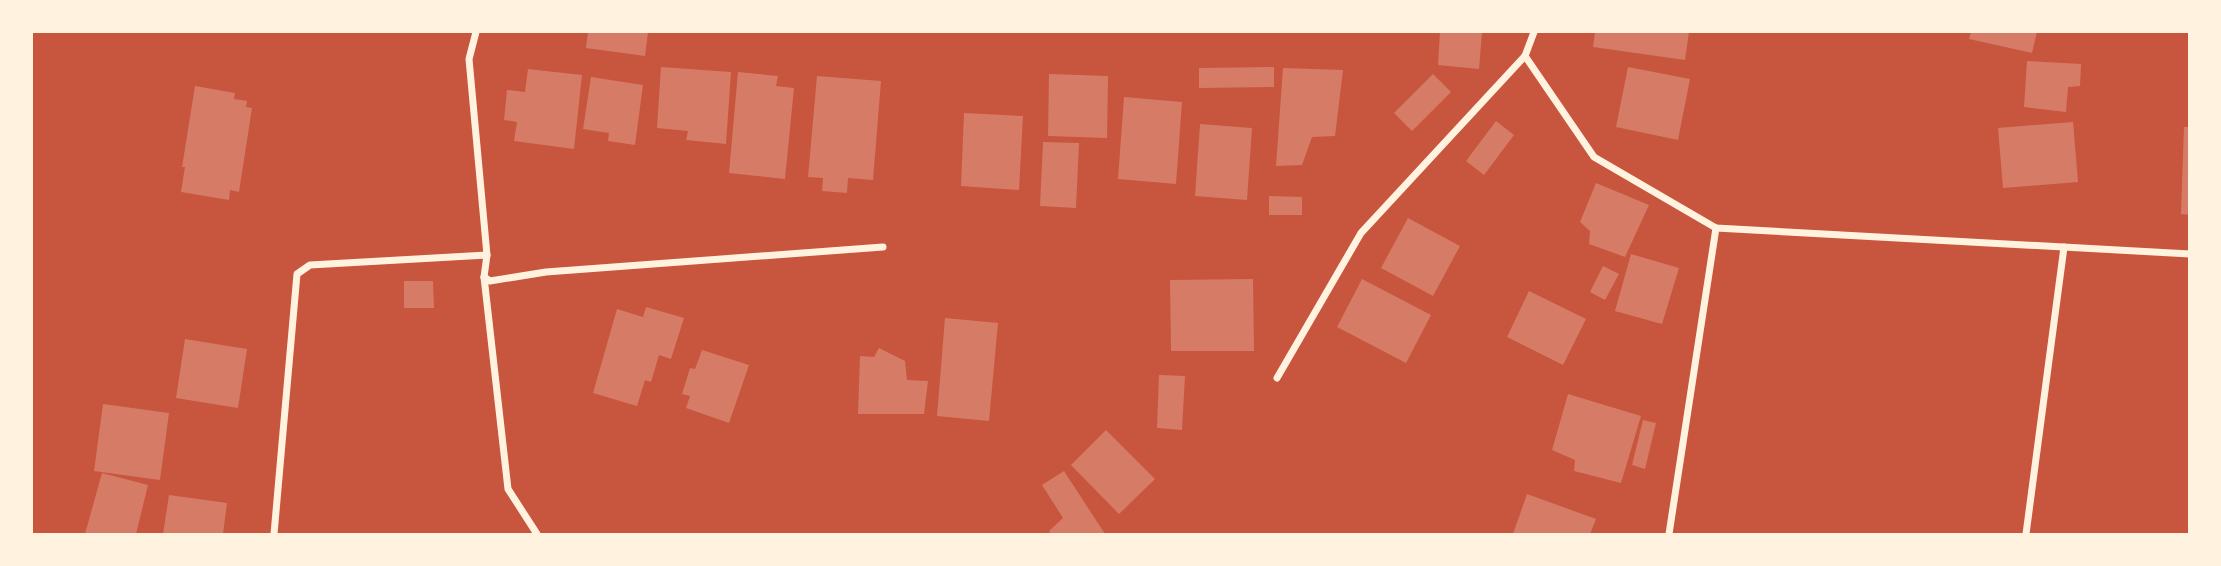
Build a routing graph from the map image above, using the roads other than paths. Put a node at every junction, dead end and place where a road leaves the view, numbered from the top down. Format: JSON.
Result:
{"nodes":[{"id":1,"x":476,"y":32,"type":"edge"},
{"id":2,"x":1534,"y":32,"type":"edge"},
{"id":3,"x":1525,"y":56,"type":"junction"},
{"id":4,"x":1716,"y":228,"type":"junction"},
{"id":5,"x":883,"y":247,"type":"dead end"},
{"id":6,"x":2064,"y":247,"type":"junction"},
{"id":7,"x":2189,"y":254,"type":"edge"},
{"id":8,"x":487,"y":255,"type":"junction"},
{"id":9,"x":484,"y":277,"type":"junction"},
{"id":10,"x":1277,"y":378,"type":"dead end"},
{"id":11,"x":274,"y":534,"type":"edge"},
{"id":12,"x":537,"y":534,"type":"edge"},
{"id":13,"x":1669,"y":534,"type":"edge"},
{"id":14,"x":2026,"y":534,"type":"edge"}],
"edges":[{"from":1,"to":8,"type":"street"},
{"from":2,"to":3,"type":"street"},
{"from":3,"to":4,"type":"street"},
{"from":3,"to":10,"type":"street"},
{"from":4,"to":6,"type":"street"},
{"from":4,"to":13,"type":"street"},
{"from":5,"to":9,"type":"street"},
{"from":6,"to":7,"type":"street"},
{"from":6,"to":14,"type":"street"},
{"from":8,"to":9,"type":"street"},
{"from":8,"to":11,"type":"street"},
{"from":9,"to":12,"type":"street"}]}
